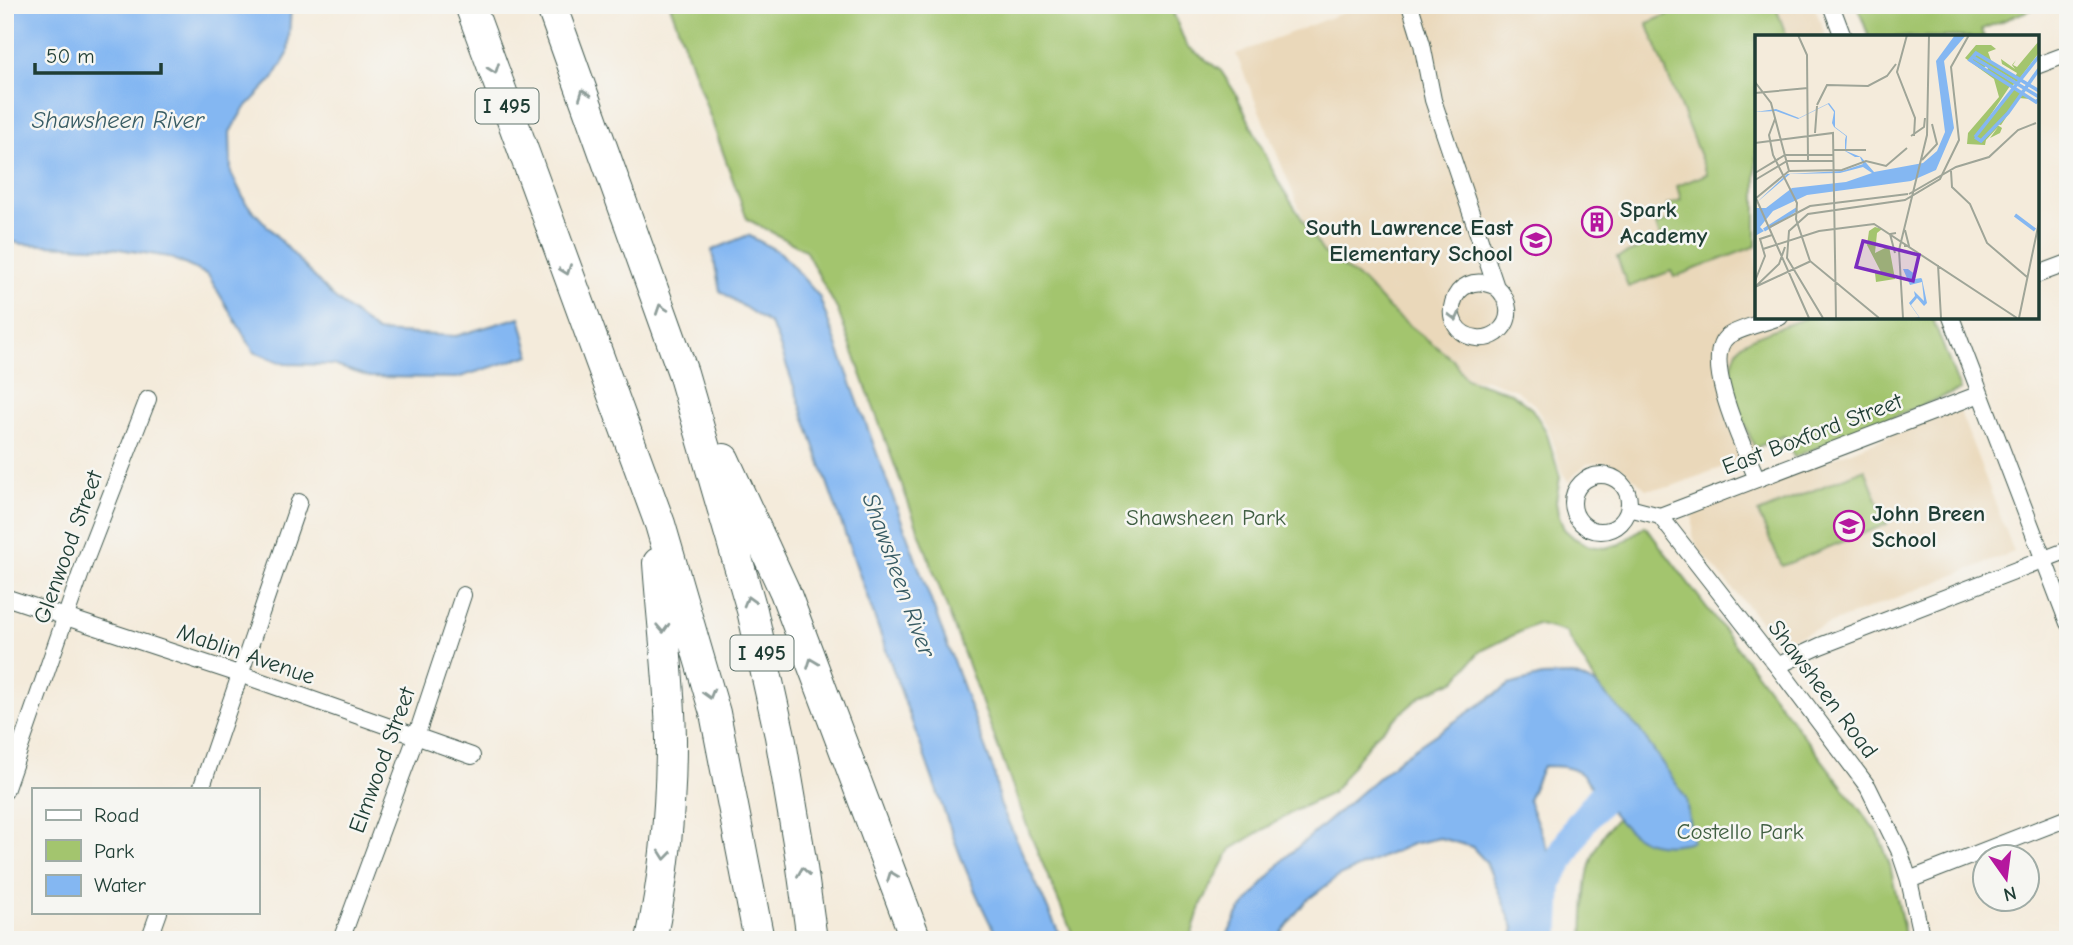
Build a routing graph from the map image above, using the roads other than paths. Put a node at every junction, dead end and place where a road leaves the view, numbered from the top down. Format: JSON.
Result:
{"nodes":[{"id":1,"x":470,"y":5,"type":"edge"},
{"id":2,"x":551,"y":5,"type":"edge"},
{"id":3,"x":1410,"y":5,"type":"edge"},
{"id":4,"x":1831,"y":5,"type":"edge"},
{"id":5,"x":1842,"y":35,"type":"edge"},
{"id":6,"x":2068,"y":54,"type":"edge"},
{"id":7,"x":2038,"y":65,"type":"edge"},
{"id":8,"x":2068,"y":263,"type":"edge"},
{"id":9,"x":2038,"y":274,"type":"edge"},
{"id":10,"x":1496,"y":287,"type":"dead end"},
{"id":11,"x":1777,"y":318,"type":"edge"},
{"id":12,"x":1951,"y":318,"type":"edge"},
{"id":13,"x":683,"y":373,"type":"junction"},
{"id":14,"x":1980,"y":394,"type":"junction"},
{"id":15,"x":148,"y":399,"type":"dead end"},
{"id":16,"x":1757,"y":480,"type":"junction"},
{"id":17,"x":299,"y":502,"type":"dead end"},
{"id":18,"x":1629,"y":508,"type":"dead end"},
{"id":19,"x":655,"y":511,"type":"junction"},
{"id":20,"x":1660,"y":516,"type":"junction"},
{"id":21,"x":2068,"y":550,"type":"edge"},
{"id":22,"x":2044,"y":559,"type":"junction"},
{"id":23,"x":463,"y":594,"type":"dead end"},
{"id":24,"x":5,"y":597,"type":"edge"},
{"id":25,"x":65,"y":618,"type":"junction"},
{"id":26,"x":2068,"y":622,"type":"edge"},
{"id":27,"x":1777,"y":666,"type":"junction"},
{"id":28,"x":239,"y":674,"type":"junction"},
{"id":29,"x":416,"y":737,"type":"junction"},
{"id":30,"x":472,"y":756,"type":"dead end"},
{"id":31,"x":201,"y":788,"type":"edge"},
{"id":32,"x":5,"y":791,"type":"edge"},
{"id":33,"x":2068,"y":818,"type":"edge"},
{"id":34,"x":1909,"y":880,"type":"junction"},
{"id":35,"x":158,"y":914,"type":"edge"},
{"id":36,"x":149,"y":940,"type":"edge"},
{"id":37,"x":341,"y":940,"type":"edge"},
{"id":38,"x":651,"y":940,"type":"edge"},
{"id":39,"x":759,"y":940,"type":"edge"},
{"id":40,"x":812,"y":940,"type":"edge"},
{"id":41,"x":916,"y":940,"type":"edge"},
{"id":42,"x":1922,"y":940,"type":"edge"}],
"edges":[{"from":1,"to":19,"type":"highway","number":"I 495","one_way":true},
{"from":13,"to":2,"type":"highway","number":"I 495","one_way":true},
{"from":3,"to":10,"type":"street"},
{"from":4,"to":5,"type":"street"},
{"from":6,"to":7,"type":"street"},
{"from":8,"to":9,"type":"street"},
{"from":11,"to":16,"type":"street"},
{"from":12,"to":14,"type":"street"},
{"from":40,"to":13,"type":"highway","number":"I 495","one_way":true},
{"from":41,"to":13,"type":"highway","one_way":true},
{"from":14,"to":16,"type":"street","name":"East Boxford Street"},
{"from":14,"to":22,"type":"street"},
{"from":15,"to":25,"type":"street","name":"Glenwood Street"},
{"from":16,"to":20,"type":"street","name":"East Boxford Street"},
{"from":17,"to":28,"type":"street"},
{"from":18,"to":20,"type":"street"},
{"from":19,"to":38,"type":"highway","one_way":true},
{"from":19,"to":39,"type":"highway","number":"I 495","one_way":true},
{"from":20,"to":27,"type":"street","name":"Shawsheen Road"},
{"from":21,"to":22,"type":"street"},
{"from":22,"to":26,"type":"street"},
{"from":22,"to":27,"type":"street"},
{"from":23,"to":29,"type":"street","name":"Elmwood Street"},
{"from":24,"to":25,"type":"street","name":"Mablin Avenue"},
{"from":25,"to":28,"type":"street","name":"Mablin Avenue"},
{"from":25,"to":32,"type":"street","name":"Glenwood Street"},
{"from":27,"to":34,"type":"street","name":"Shawsheen Road"},
{"from":28,"to":29,"type":"street","name":"Mablin Avenue"},
{"from":28,"to":31,"type":"street"},
{"from":29,"to":30,"type":"street","name":"Mablin Avenue"},
{"from":29,"to":37,"type":"street","name":"Elmwood Street"},
{"from":33,"to":34,"type":"street"},
{"from":34,"to":42,"type":"street","name":"Shawsheen Road"},
{"from":35,"to":36,"type":"street"}]}
